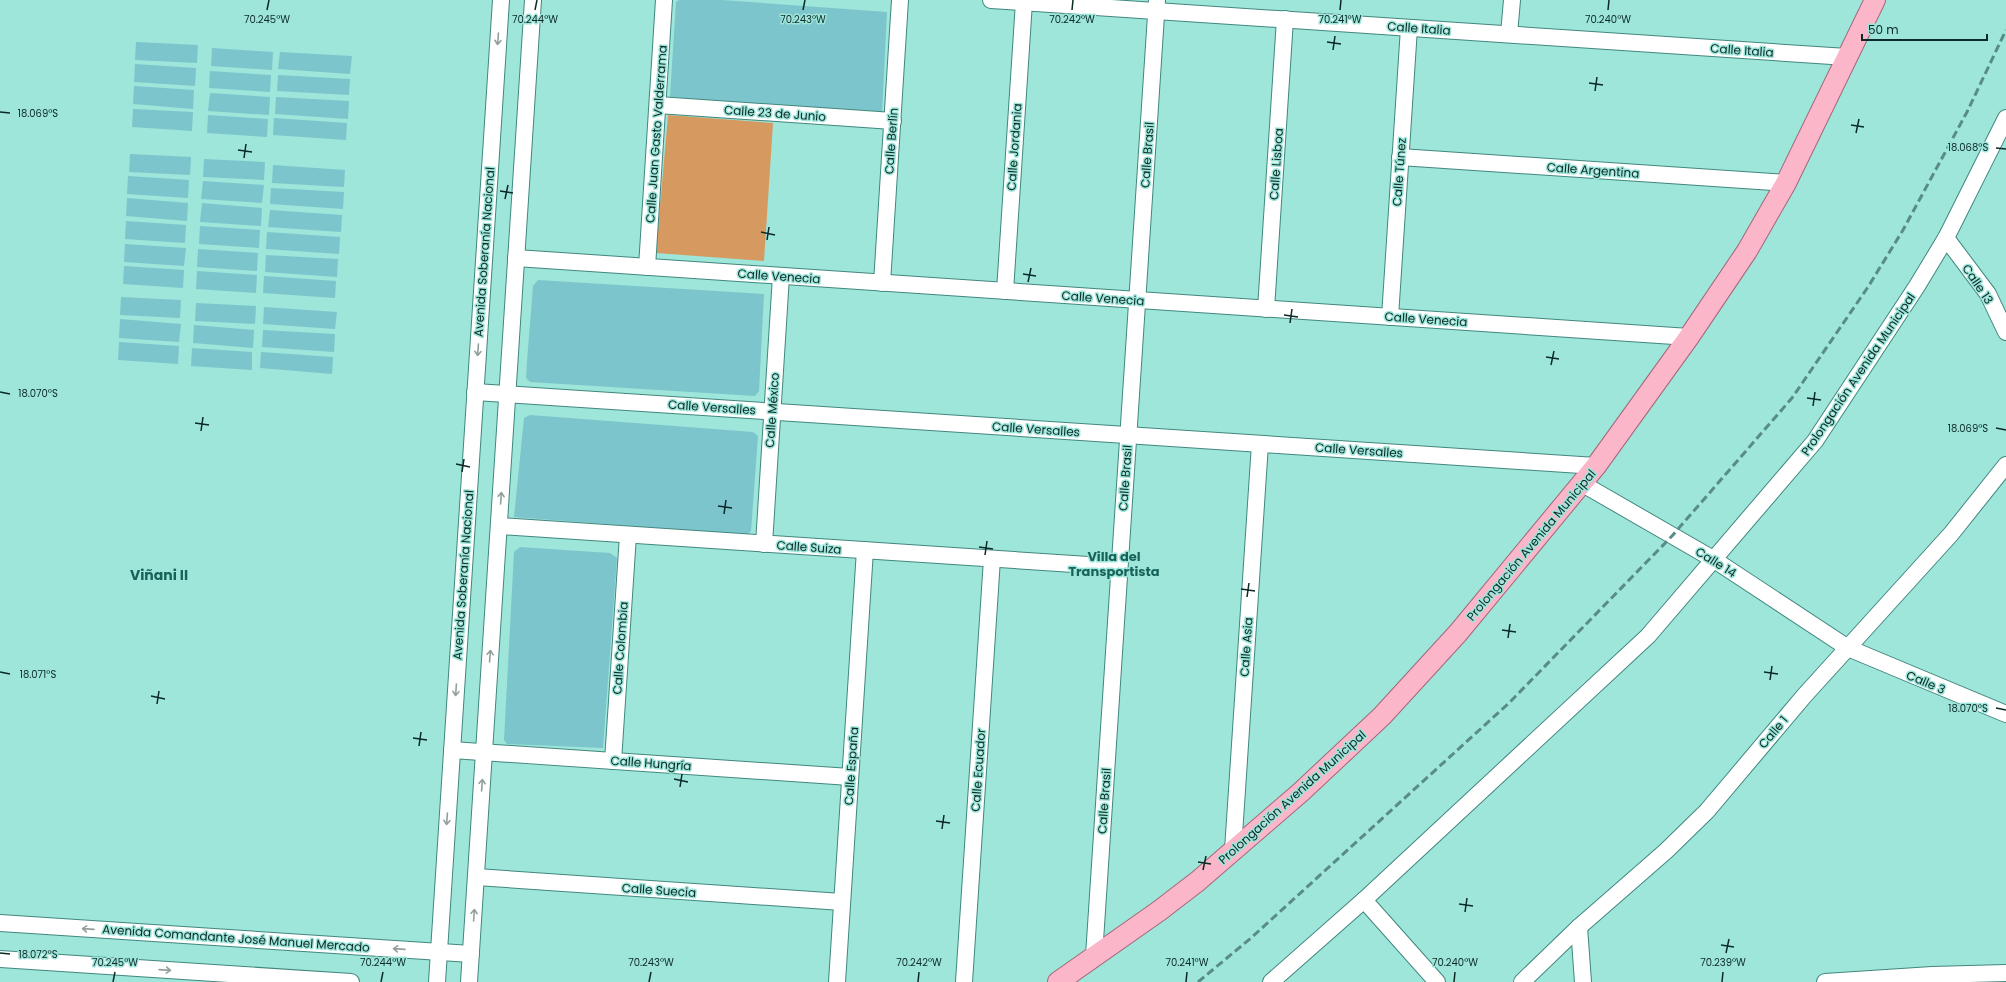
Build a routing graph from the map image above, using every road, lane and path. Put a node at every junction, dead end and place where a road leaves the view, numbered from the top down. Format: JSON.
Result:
{"nodes":[{"id":1,"x":500,"y":0,"type":"edge"},
{"id":2,"x":533,"y":0,"type":"edge"},
{"id":3,"x":664,"y":0,"type":"edge"},
{"id":4,"x":900,"y":0,"type":"edge"},
{"id":5,"x":991,"y":0,"type":"edge"},
{"id":6,"x":1512,"y":0,"type":"edge"},
{"id":7,"x":1875,"y":0,"type":"edge"},
{"id":8,"x":1024,"y":2,"type":"junction"},
{"id":9,"x":1157,"y":5,"type":"edge"},
{"id":10,"x":1285,"y":19,"type":"junction"},
{"id":11,"x":1409,"y":28,"type":"junction"},
{"id":12,"x":1509,"y":34,"type":"junction"},
{"id":13,"x":1847,"y":57,"type":"junction"},
{"id":14,"x":658,"y":105,"type":"junction"},
{"id":15,"x":2006,"y":118,"type":"edge"},
{"id":16,"x":893,"y":121,"type":"junction"},
{"id":17,"x":1400,"y":157,"type":"junction"},
{"id":18,"x":1786,"y":183,"type":"junction"},
{"id":19,"x":1946,"y":238,"type":"junction"},
{"id":20,"x":516,"y":258,"type":"junction"},
{"id":21,"x":647,"y":267,"type":"junction"},
{"id":22,"x":781,"y":276,"type":"junction"},
{"id":23,"x":882,"y":283,"type":"junction"},
{"id":24,"x":1005,"y":291,"type":"junction"},
{"id":25,"x":1137,"y":300,"type":"junction"},
{"id":26,"x":1266,"y":308,"type":"junction"},
{"id":27,"x":1390,"y":317,"type":"junction"},
{"id":28,"x":2006,"y":332,"type":"edge"},
{"id":29,"x":1689,"y":337,"type":"junction"},
{"id":30,"x":475,"y":392,"type":"junction"},
{"id":31,"x":508,"y":394,"type":"junction"},
{"id":32,"x":772,"y":411,"type":"junction"},
{"id":33,"x":1128,"y":435,"type":"junction"},
{"id":34,"x":1260,"y":444,"type":"junction"},
{"id":35,"x":2006,"y":465,"type":"edge"},
{"id":36,"x":1596,"y":466,"type":"junction"},
{"id":37,"x":1580,"y":483,"type":"junction"},
{"id":38,"x":499,"y":526,"type":"junction"},
{"id":39,"x":628,"y":534,"type":"junction"},
{"id":40,"x":764,"y":544,"type":"junction"},
{"id":41,"x":865,"y":550,"type":"junction"},
{"id":42,"x":992,"y":559,"type":"junction"},
{"id":43,"x":1713,"y":560,"type":"junction"},
{"id":44,"x":1119,"y":567,"type":"junction"},
{"id":45,"x":1848,"y":648,"type":"junction"},
{"id":46,"x":2006,"y":714,"type":"edge"},
{"id":47,"x":452,"y":750,"type":"junction"},
{"id":48,"x":484,"y":752,"type":"junction"},
{"id":49,"x":613,"y":761,"type":"junction"},
{"id":50,"x":850,"y":777,"type":"junction"},
{"id":51,"x":1233,"y":850,"type":"junction"},
{"id":52,"x":476,"y":877,"type":"junction"},
{"id":53,"x":1364,"y":900,"type":"junction"},
{"id":54,"x":842,"y":902,"type":"junction"},
{"id":55,"x":0,"y":923,"type":"edge"},
{"id":56,"x":1579,"y":927,"type":"junction"},
{"id":57,"x":438,"y":952,"type":"junction"},
{"id":58,"x":471,"y":954,"type":"junction"},
{"id":59,"x":1094,"y":956,"type":"junction"},
{"id":60,"x":0,"y":959,"type":"edge"},
{"id":61,"x":2006,"y":973,"type":"edge"},
{"id":62,"x":1932,"y":978,"type":"edge"},
{"id":63,"x":351,"y":982,"type":"edge"},
{"id":64,"x":437,"y":982,"type":"edge"},
{"id":65,"x":469,"y":982,"type":"edge"},
{"id":66,"x":837,"y":982,"type":"edge"},
{"id":67,"x":964,"y":982,"type":"edge"},
{"id":68,"x":1058,"y":982,"type":"edge"},
{"id":69,"x":1271,"y":982,"type":"edge"},
{"id":70,"x":1437,"y":982,"type":"edge"},
{"id":71,"x":1522,"y":982,"type":"edge"},
{"id":72,"x":1583,"y":982,"type":"edge"},
{"id":73,"x":1825,"y":982,"type":"edge"}],
"edges":[{"from":1,"to":30,"type":"street","name":"Avenida Soberanía Nacional","one_way":true},
{"from":2,"to":20,"type":"street"},
{"from":3,"to":14,"type":"street","name":"Calle Juan Gasto Valderrama"},
{"from":4,"to":16,"type":"street","name":"Calle Berlín"},
{"from":5,"to":8,"type":"street","name":"Calle Italia"},
{"from":6,"to":12,"type":"street"},
{"from":7,"to":13,"type":"main road","name":"Prolongación Avenida Municipal"},
{"from":8,"to":9,"type":"street","name":"Calle Italia"},
{"from":8,"to":24,"type":"street","name":"Calle Jordania"},
{"from":9,"to":10,"type":"street","name":"Calle Italia"},
{"from":9,"to":25,"type":"street","name":"Calle Brasil"},
{"from":10,"to":11,"type":"street","name":"Calle Italia"},
{"from":10,"to":26,"type":"street","name":"Calle Lisboa"},
{"from":11,"to":12,"type":"street","name":"Calle Italia"},
{"from":11,"to":17,"type":"street","name":"Calle Túnez"},
{"from":12,"to":13,"type":"street","name":"Calle Italia"},
{"from":13,"to":18,"type":"main road","name":"Prolongación Avenida Municipal"},
{"from":14,"to":16,"type":"street","name":"Calle 23 de Junio"},
{"from":14,"to":21,"type":"street","name":"Calle Juan Gasto Valderrama"},
{"from":15,"to":19,"type":"street","name":"Prolongación Avenida Municipal"},
{"from":16,"to":23,"type":"street","name":"Calle Berlín"},
{"from":17,"to":18,"type":"street","name":"Calle Argentina"},
{"from":17,"to":27,"type":"street","name":"Calle Túnez"},
{"from":18,"to":29,"type":"main road","name":"Prolongación Avenida Municipal"},
{"from":19,"to":28,"type":"street","name":"Calle 13"},
{"from":19,"to":43,"type":"street","name":"Prolongación Avenida Municipal"},
{"from":20,"to":21,"type":"street","name":"Calle Venecia"},
{"from":20,"to":31,"type":"street"},
{"from":21,"to":22,"type":"street","name":"Calle Venecia"},
{"from":22,"to":23,"type":"street","name":"Calle Venecia"},
{"from":22,"to":32,"type":"street","name":"Calle México"},
{"from":23,"to":24,"type":"street","name":"Calle Venecia"},
{"from":24,"to":25,"type":"street","name":"Calle Venecia"},
{"from":25,"to":26,"type":"street","name":"Calle Venecia"},
{"from":25,"to":33,"type":"street","name":"Calle Brasil"},
{"from":26,"to":27,"type":"street","name":"Calle Venecia"},
{"from":27,"to":29,"type":"street","name":"Calle Venecia"},
{"from":29,"to":36,"type":"main road","name":"Prolongación Avenida Municipal"},
{"from":30,"to":31,"type":"street","name":"Calle Versalles"},
{"from":30,"to":47,"type":"street","name":"Avenida Soberanía Nacional","one_way":true},
{"from":31,"to":32,"type":"street","name":"Calle Versalles"},
{"from":38,"to":31,"type":"street","one_way":true},
{"from":32,"to":33,"type":"street","name":"Calle Versalles"},
{"from":32,"to":40,"type":"street","name":"Calle México"},
{"from":33,"to":34,"type":"street","name":"Calle Versalles"},
{"from":33,"to":44,"type":"street","name":"Calle Brasil"},
{"from":34,"to":36,"type":"street","name":"Calle Versalles"},
{"from":34,"to":51,"type":"street","name":"Calle Asia"},
{"from":35,"to":45,"type":"street","name":"Calle 1"},
{"from":36,"to":37,"type":"main road","name":"Prolongación Avenida Municipal"},
{"from":37,"to":43,"type":"street","name":"Calle 14"},
{"from":37,"to":51,"type":"main road","name":"Prolongación Avenida Municipal"},
{"from":38,"to":39,"type":"street","name":"Calle Suiza"},
{"from":48,"to":38,"type":"street","one_way":true},
{"from":39,"to":40,"type":"street","name":"Calle Suiza"},
{"from":39,"to":49,"type":"street","name":"Calle Colombia"},
{"from":40,"to":41,"type":"street","name":"Calle Suiza"},
{"from":41,"to":42,"type":"street","name":"Calle Suiza"},
{"from":41,"to":50,"type":"street","name":"Calle España"},
{"from":42,"to":44,"type":"street","name":"Calle Suiza"},
{"from":42,"to":67,"type":"street","name":"Calle Ecuador"},
{"from":43,"to":45,"type":"street","name":"Calle 14"},
{"from":43,"to":53,"type":"street","name":"Prolongación Avenida Municipal"},
{"from":44,"to":59,"type":"street","name":"Calle Brasil"},
{"from":45,"to":46,"type":"street","name":"Calle 3"},
{"from":45,"to":56,"type":"street","name":"Calle 1"},
{"from":47,"to":48,"type":"street","name":"Calle Hungría"},
{"from":47,"to":57,"type":"street","name":"Avenida Soberanía Nacional","one_way":true},
{"from":48,"to":49,"type":"street","name":"Calle Hungría"},
{"from":52,"to":48,"type":"street","one_way":true},
{"from":49,"to":50,"type":"street","name":"Calle Hungría"},
{"from":50,"to":54,"type":"street","name":"Calle España"},
{"from":51,"to":59,"type":"main road","name":"Prolongación Avenida Municipal"},
{"from":52,"to":54,"type":"street","name":"Calle Suecia"},
{"from":58,"to":52,"type":"street","one_way":true},
{"from":53,"to":69,"type":"street","name":"Prolongación Avenida Municipal"},
{"from":53,"to":70,"type":"street"},
{"from":54,"to":66,"type":"street","name":"Calle España"},
{"from":57,"to":55,"type":"street","name":"Avenida Comandante José Manuel Mercado","one_way":true},
{"from":56,"to":71,"type":"street","name":"Calle 1"},
{"from":56,"to":72,"type":"street"},
{"from":57,"to":58,"type":"street","name":"Avenida Comandante José Manuel Mercado"},
{"from":57,"to":64,"type":"street","name":"Avenida Soberanía Nacional"},
{"from":58,"to":65,"type":"street"},
{"from":59,"to":68,"type":"main road","name":"Prolongación Avenida Municipal"},
{"from":60,"to":63,"type":"street","one_way":true},
{"from":61,"to":62,"type":"street"},
{"from":62,"to":73,"type":"street"}]}
